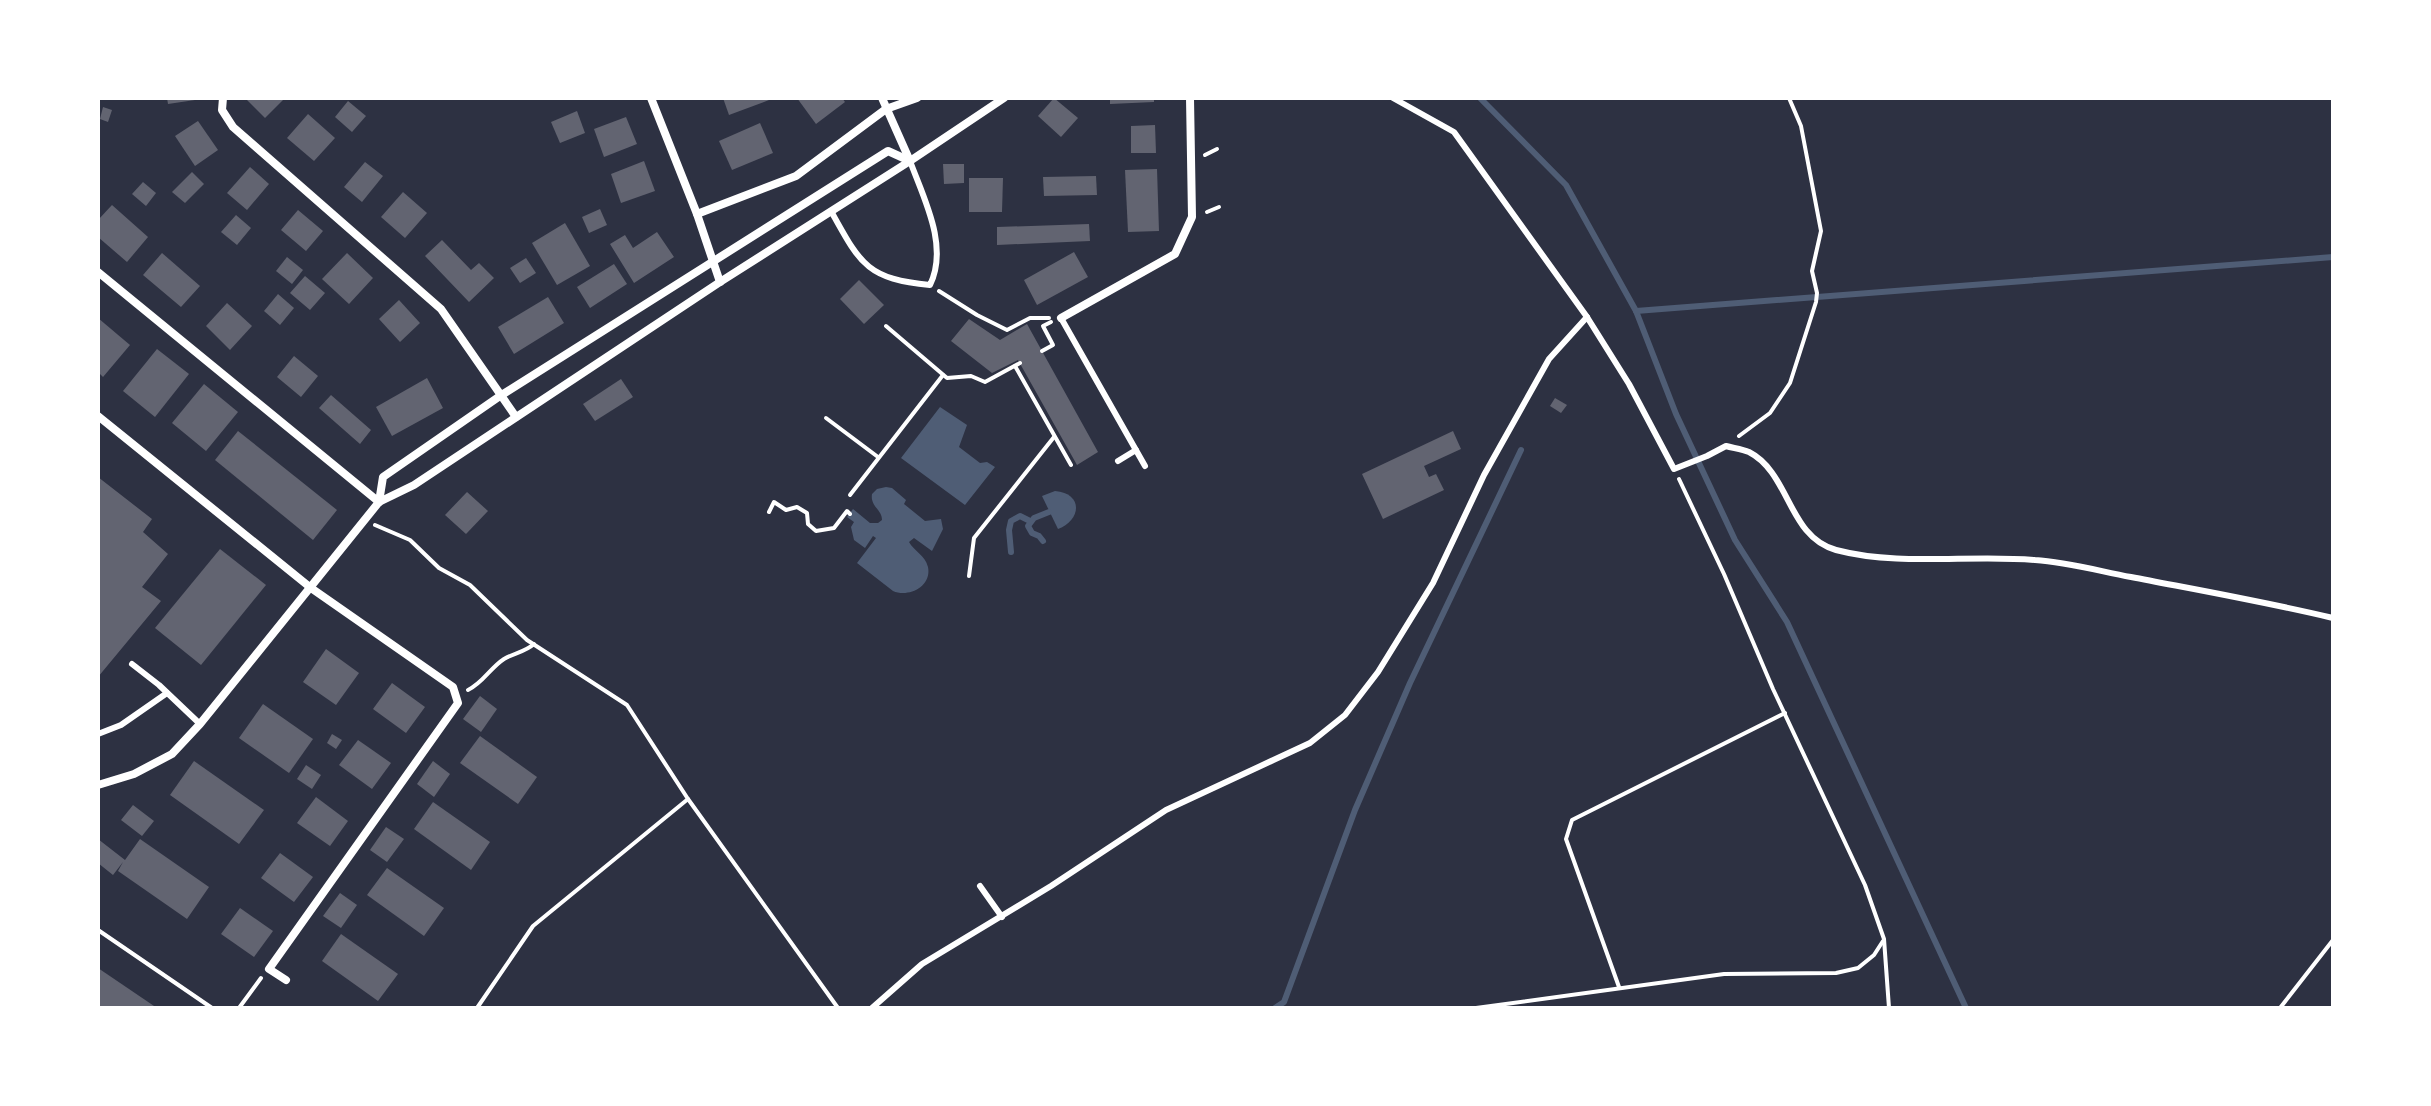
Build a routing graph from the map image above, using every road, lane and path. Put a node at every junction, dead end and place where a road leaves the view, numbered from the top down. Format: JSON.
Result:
{"nodes":[{"id":1,"x":223,"y":98,"type":"edge"},
{"id":2,"x":651,"y":98,"type":"edge"},
{"id":3,"x":882,"y":98,"type":"edge"},
{"id":4,"x":917,"y":98,"type":"edge"},
{"id":5,"x":1004,"y":98,"type":"edge"},
{"id":6,"x":1190,"y":98,"type":"edge"},
{"id":7,"x":1393,"y":98,"type":"edge"},
{"id":8,"x":1789,"y":98,"type":"edge"},
{"id":9,"x":886,"y":109,"type":"junction"},
{"id":10,"x":910,"y":161,"type":"junction"},
{"id":11,"x":831,"y":211,"type":"junction"},
{"id":12,"x":697,"y":214,"type":"junction"},
{"id":13,"x":712,"y":261,"type":"junction"},
{"id":14,"x":98,"y":272,"type":"edge"},
{"id":15,"x":720,"y":282,"type":"junction"},
{"id":16,"x":930,"y":285,"type":"junction"},
{"id":17,"x":1587,"y":317,"type":"junction"},
{"id":18,"x":1061,"y":318,"type":"junction"},
{"id":19,"x":886,"y":326,"type":"dead end"},
{"id":20,"x":1042,"y":351,"type":"dead end"},
{"id":21,"x":943,"y":375,"type":"junction"},
{"id":22,"x":500,"y":396,"type":"junction"},
{"id":23,"x":98,"y":416,"type":"edge"},
{"id":24,"x":516,"y":417,"type":"junction"},
{"id":25,"x":826,"y":418,"type":"dead end"},
{"id":26,"x":1054,"y":437,"type":"junction"},
{"id":27,"x":1726,"y":446,"type":"junction"},
{"id":28,"x":1136,"y":450,"type":"junction"},
{"id":29,"x":879,"y":458,"type":"junction"},
{"id":30,"x":1118,"y":461,"type":"dead end"},
{"id":31,"x":1071,"y":465,"type":"dead end"},
{"id":32,"x":1145,"y":466,"type":"dead end"},
{"id":33,"x":1674,"y":469,"type":"junction"},
{"id":34,"x":850,"y":495,"type":"dead end"},
{"id":35,"x":379,"y":502,"type":"junction"},
{"id":36,"x":769,"y":512,"type":"dead end"},
{"id":37,"x":850,"y":514,"type":"dead end"},
{"id":38,"x":366,"y":521,"type":"junction"},
{"id":39,"x":969,"y":576,"type":"dead end"},
{"id":40,"x":311,"y":588,"type":"junction"},
{"id":41,"x":2333,"y":618,"type":"edge"},
{"id":42,"x":534,"y":644,"type":"junction"},
{"id":43,"x":132,"y":664,"type":"dead end"},
{"id":44,"x":167,"y":693,"type":"junction"},
{"id":45,"x":456,"y":696,"type":"junction"},
{"id":46,"x":1785,"y":713,"type":"junction"},
{"id":47,"x":200,"y":724,"type":"junction"},
{"id":48,"x":98,"y":734,"type":"edge"},
{"id":49,"x":98,"y":785,"type":"edge"},
{"id":50,"x":688,"y":799,"type":"junction"},
{"id":51,"x":980,"y":886,"type":"dead end"},
{"id":52,"x":1002,"y":917,"type":"junction"},
{"id":53,"x":98,"y":930,"type":"edge"},
{"id":54,"x":1884,"y":939,"type":"junction"},
{"id":55,"x":2333,"y":940,"type":"edge"},
{"id":56,"x":269,"y":969,"type":"junction"},
{"id":57,"x":286,"y":980,"type":"dead end"},
{"id":58,"x":1619,"y":987,"type":"junction"},
{"id":59,"x":212,"y":1008,"type":"edge"},
{"id":60,"x":239,"y":1008,"type":"edge"},
{"id":61,"x":477,"y":1008,"type":"edge"},
{"id":62,"x":838,"y":1008,"type":"edge"},
{"id":63,"x":872,"y":1008,"type":"edge"},
{"id":64,"x":1476,"y":1008,"type":"edge"},
{"id":65,"x":1889,"y":1008,"type":"edge"},
{"id":66,"x":2280,"y":1008,"type":"edge"}],
"edges":[{"from":1,"to":22,"type":"street"},
{"from":2,"to":12,"type":"street"},
{"from":3,"to":9,"type":"street"},
{"from":4,"to":9,"type":"street"},
{"from":5,"to":10,"type":"street"},
{"from":6,"to":18,"type":"street"},
{"from":7,"to":17,"type":"lane"},
{"from":8,"to":27,"type":"path"},
{"from":9,"to":10,"type":"street"},
{"from":9,"to":12,"type":"street"},
{"from":10,"to":11,"type":"street"},
{"from":10,"to":13,"type":"street"},
{"from":10,"to":16,"type":"lane"},
{"from":11,"to":15,"type":"street"},
{"from":11,"to":16,"type":"lane"},
{"from":12,"to":13,"type":"street"},
{"from":13,"to":15,"type":"street"},
{"from":13,"to":22,"type":"street"},
{"from":14,"to":35,"type":"street"},
{"from":15,"to":24,"type":"street"},
{"from":16,"to":18,"type":"path"},
{"from":17,"to":33,"type":"lane"},
{"from":17,"to":52,"type":"lane"},
{"from":18,"to":20,"type":"path"},
{"from":18,"to":28,"type":"lane"},
{"from":19,"to":21,"type":"path"},
{"from":21,"to":26,"type":"path"},
{"from":21,"to":29,"type":"path"},
{"from":22,"to":24,"type":"street"},
{"from":22,"to":35,"type":"street"},
{"from":23,"to":40,"type":"street"},
{"from":24,"to":35,"type":"street"},
{"from":25,"to":29,"type":"path"},
{"from":26,"to":31,"type":"path"},
{"from":26,"to":39,"type":"path"},
{"from":27,"to":33,"type":"lane"},
{"from":27,"to":41,"type":"lane"},
{"from":28,"to":30,"type":"lane"},
{"from":28,"to":32,"type":"lane"},
{"from":29,"to":34,"type":"path"},
{"from":33,"to":46,"type":"path"},
{"from":35,"to":38,"type":"street"},
{"from":36,"to":37,"type":"path"},
{"from":38,"to":40,"type":"street"},
{"from":38,"to":42,"type":"path"},
{"from":40,"to":45,"type":"street"},
{"from":40,"to":47,"type":"street"},
{"from":42,"to":45,"type":"path"},
{"from":42,"to":50,"type":"path"},
{"from":43,"to":44,"type":"lane"},
{"from":44,"to":47,"type":"lane"},
{"from":44,"to":48,"type":"lane"},
{"from":45,"to":56,"type":"street"},
{"from":46,"to":54,"type":"path"},
{"from":46,"to":58,"type":"path"},
{"from":47,"to":49,"type":"street"},
{"from":50,"to":61,"type":"path"},
{"from":50,"to":62,"type":"path"},
{"from":51,"to":52,"type":"lane"},
{"from":52,"to":63,"type":"lane"},
{"from":53,"to":59,"type":"path"},
{"from":54,"to":58,"type":"path"},
{"from":54,"to":65,"type":"path"},
{"from":55,"to":66,"type":"path"},
{"from":56,"to":57,"type":"street"},
{"from":56,"to":60,"type":"path"},
{"from":58,"to":64,"type":"path"}]}
